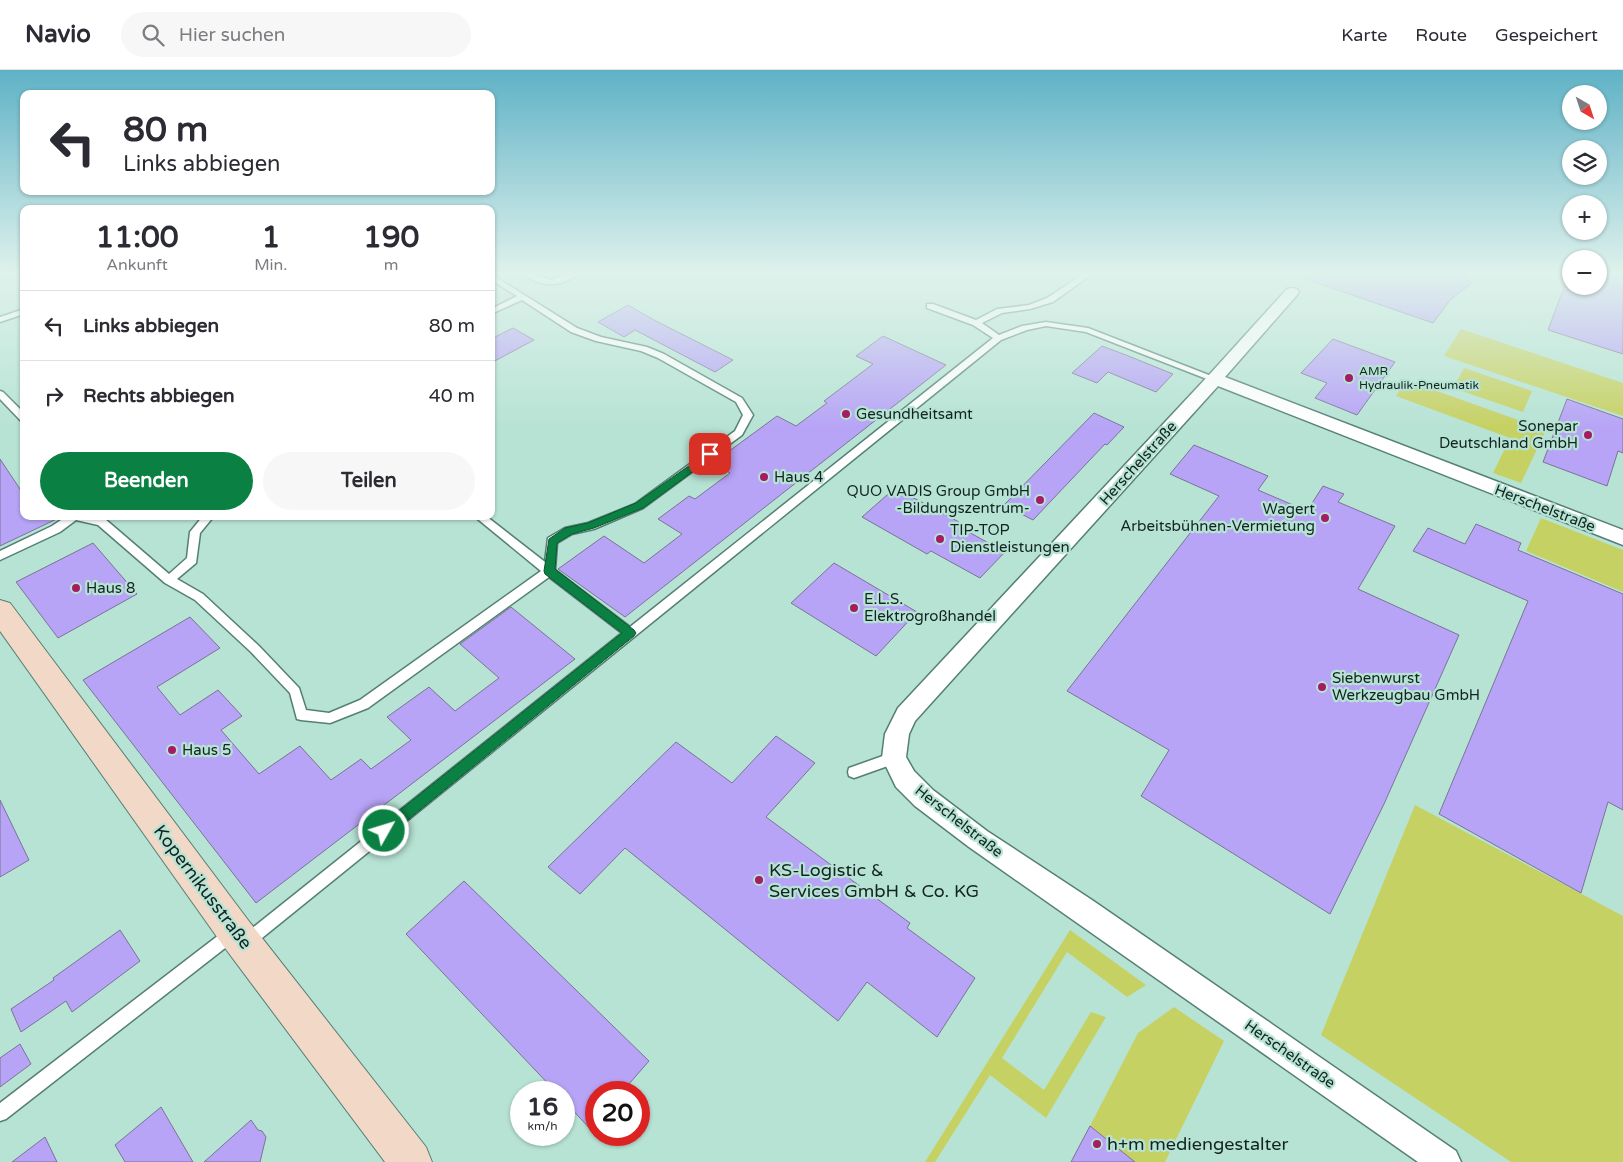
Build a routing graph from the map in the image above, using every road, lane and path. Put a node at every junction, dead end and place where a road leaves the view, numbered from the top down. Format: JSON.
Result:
{"nodes":[{"id":1,"x":566,"y":325,"type":"edge"},
{"id":2,"x":979,"y":325,"type":"edge"},
{"id":3,"x":1041,"y":325,"type":"edge"},
{"id":4,"x":1053,"y":325,"type":"edge"},
{"id":5,"x":1262,"y":325,"type":"edge"},
{"id":6,"x":998,"y":338,"type":"junction"},
{"id":7,"x":1215,"y":378,"type":"junction"},
{"id":8,"x":0,"y":394,"type":"edge"},
{"id":9,"x":20,"y":415,"type":"edge"},
{"id":10,"x":68,"y":520,"type":"edge"},
{"id":11,"x":92,"y":520,"type":"edge"},
{"id":12,"x":206,"y":520,"type":"edge"},
{"id":13,"x":484,"y":520,"type":"edge"},
{"id":14,"x":1623,"y":538,"type":"edge"},
{"id":15,"x":0,"y":556,"type":"edge"},
{"id":16,"x":549,"y":571,"type":"junction"},
{"id":17,"x":169,"y":580,"type":"junction"},
{"id":18,"x":0,"y":610,"type":"edge"},
{"id":19,"x":630,"y":633,"type":"junction"},
{"id":20,"x":894,"y":758,"type":"junction"},
{"id":21,"x":854,"y":772,"type":"dead end"},
{"id":22,"x":240,"y":937,"type":"junction"},
{"id":23,"x":0,"y":1113,"type":"edge"},
{"id":24,"x":411,"y":1162,"type":"edge"},
{"id":25,"x":1445,"y":1162,"type":"edge"}],
"edges":[{"from":1,"to":16,"type":"lane"},
{"from":2,"to":6,"type":"lane"},
{"from":3,"to":6,"type":"lane"},
{"from":4,"to":7,"type":"lane"},
{"from":5,"to":7,"type":"street","name":"Herschelstraße"},
{"from":6,"to":19,"type":"lane"},
{"from":7,"to":14,"type":"street","name":"Herschelstraße"},
{"from":7,"to":20,"type":"street","name":"Herschelstraße"},
{"from":8,"to":9,"type":"lane"},
{"from":10,"to":15,"type":"lane"},
{"from":11,"to":17,"type":"lane"},
{"from":12,"to":17,"type":"lane"},
{"from":13,"to":16,"type":"lane"},
{"from":16,"to":17,"type":"lane"},
{"from":16,"to":19,"type":"lane"},
{"from":18,"to":22,"type":"street","name":"Kopernikusstraße"},
{"from":19,"to":22,"type":"lane"},
{"from":20,"to":21,"type":"lane"},
{"from":20,"to":25,"type":"street","name":"Herschelstraße"},
{"from":22,"to":23,"type":"lane"},
{"from":22,"to":24,"type":"street","name":"Kopernikusstraße"}]}
